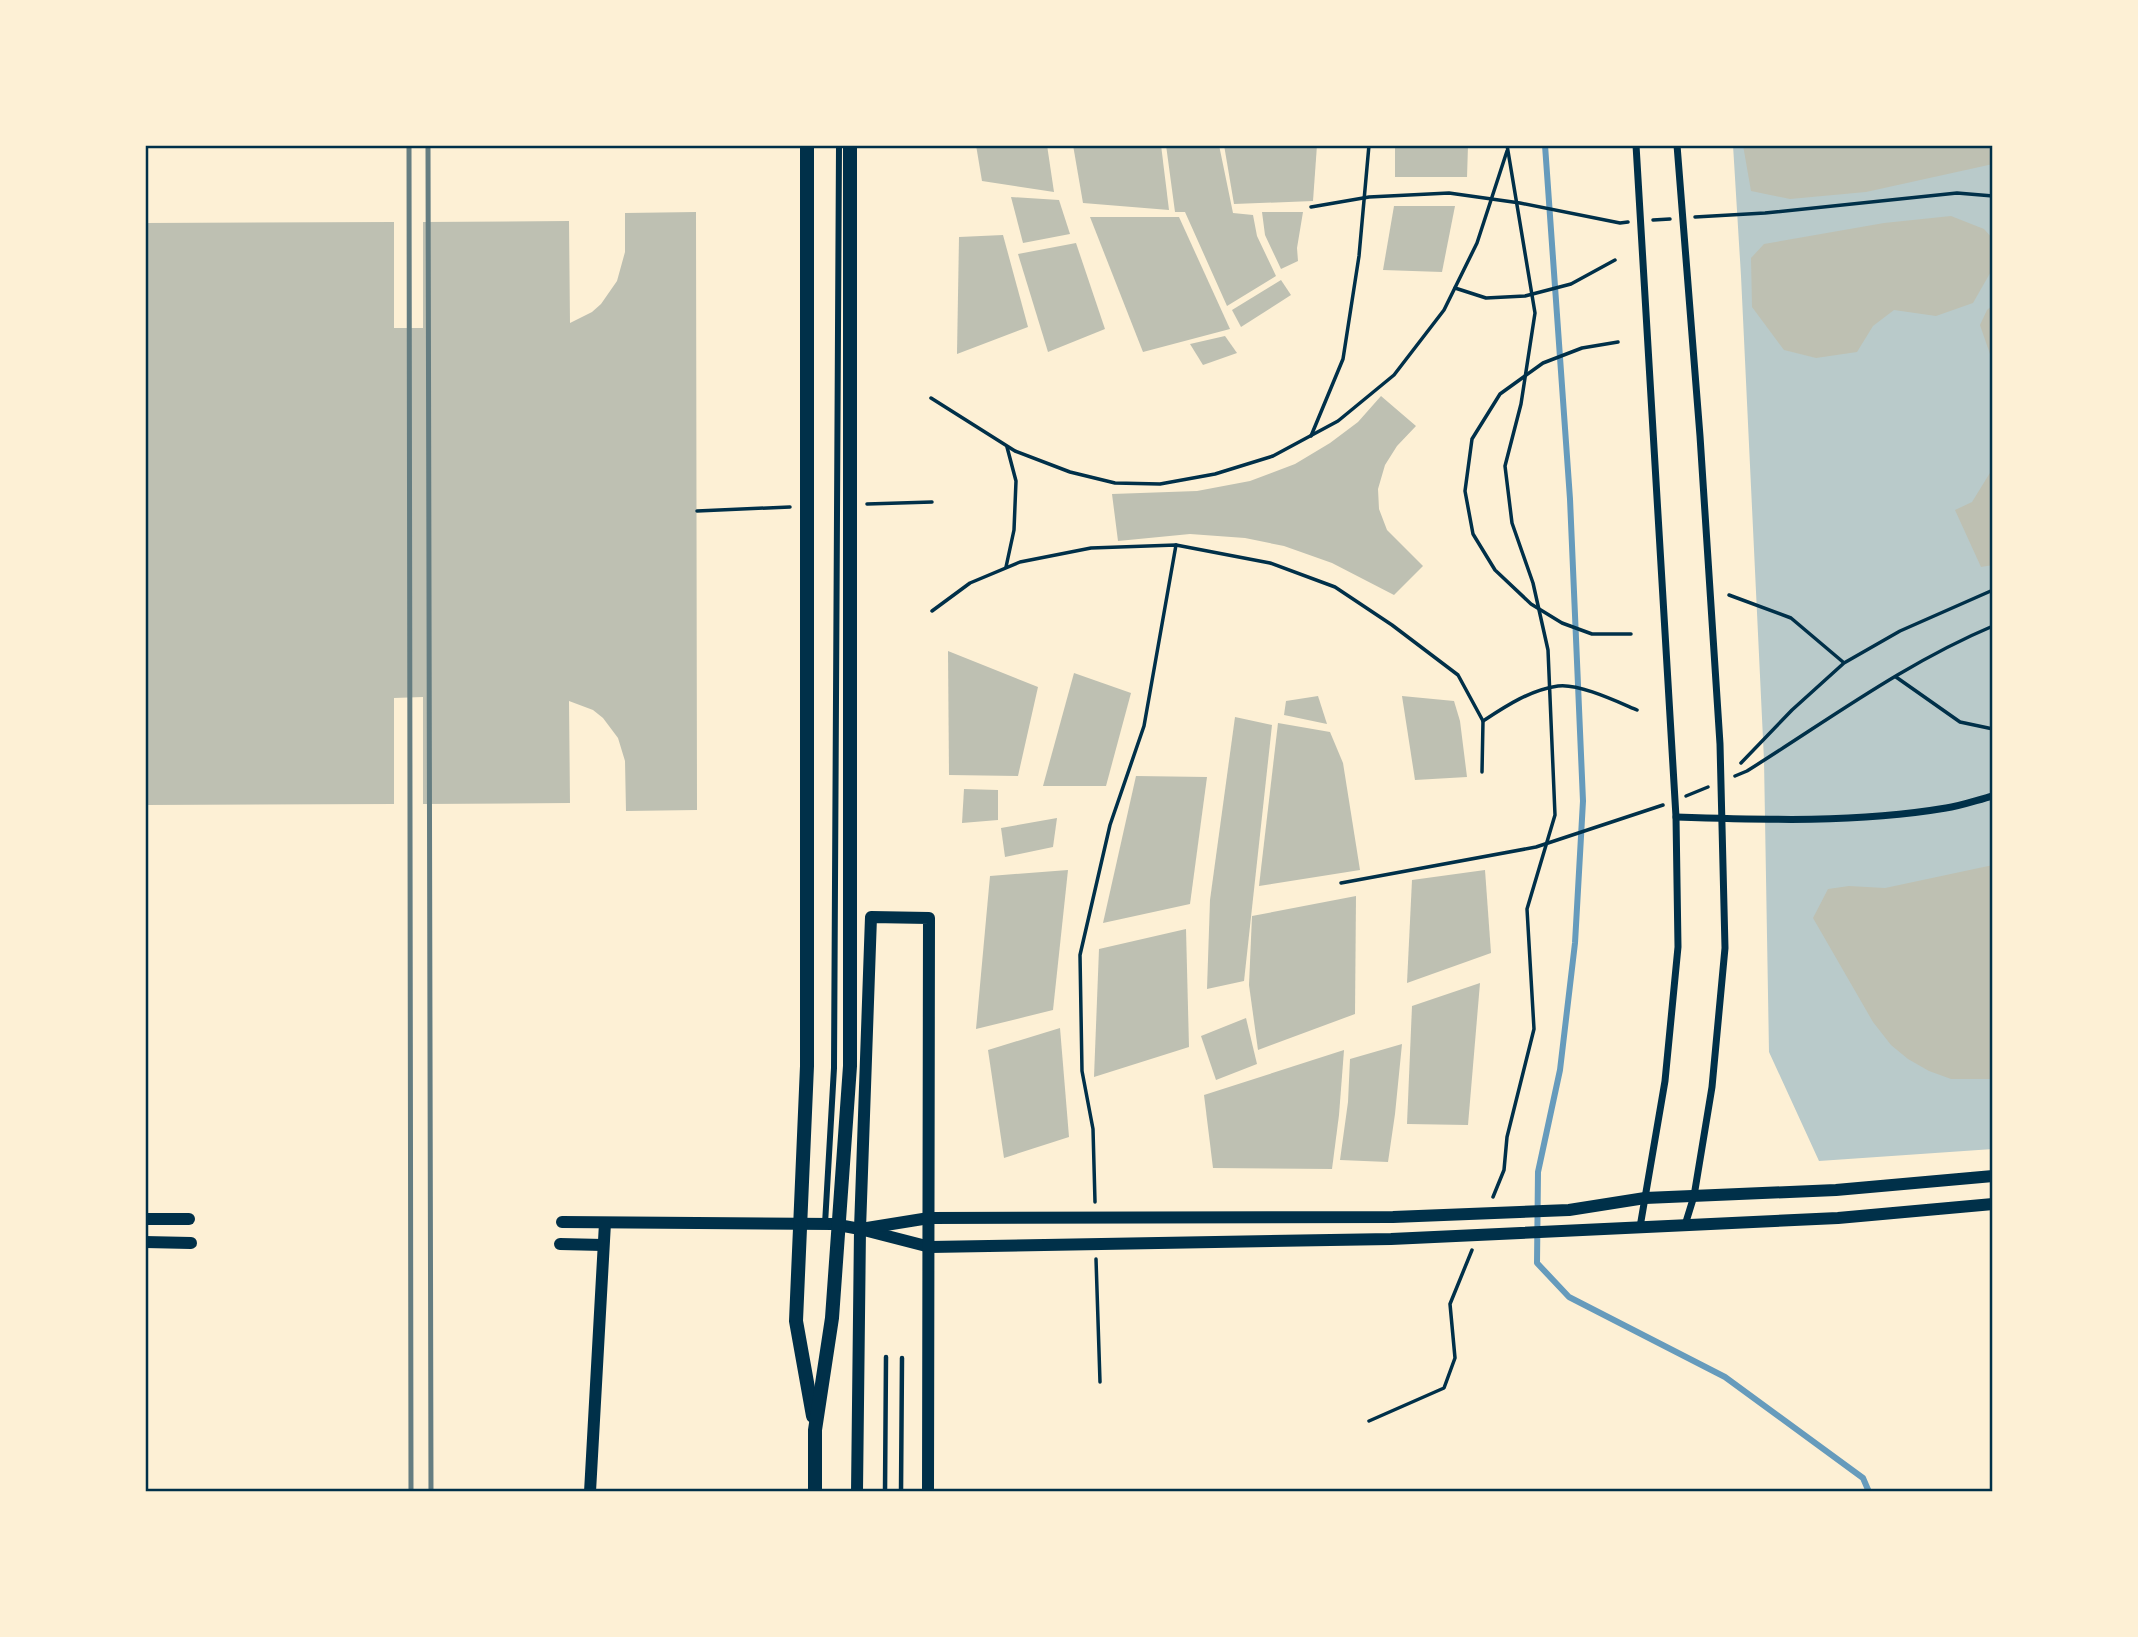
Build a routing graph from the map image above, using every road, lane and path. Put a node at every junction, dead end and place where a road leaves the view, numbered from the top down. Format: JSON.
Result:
{"nodes":[{"id":1,"x":807,"y":145,"type":"edge"},
{"id":2,"x":839,"y":145,"type":"edge"},
{"id":3,"x":850,"y":145,"type":"edge"},
{"id":4,"x":1369,"y":145,"type":"edge"},
{"id":5,"x":1636,"y":145,"type":"edge"},
{"id":6,"x":1677,"y":145,"type":"edge"},
{"id":7,"x":1507,"y":147,"type":"edge"},
{"id":8,"x":1615,"y":260,"type":"dead end"},
{"id":9,"x":1455,"y":288,"type":"junction"},
{"id":10,"x":1618,"y":342,"type":"dead end"},
{"id":11,"x":931,"y":397,"type":"dead end"},
{"id":12,"x":1311,"y":436,"type":"junction"},
{"id":13,"x":1006,"y":445,"type":"junction"},
{"id":14,"x":1177,"y":545,"type":"junction"},
{"id":15,"x":1006,"y":568,"type":"junction"},
{"id":16,"x":1993,"y":590,"type":"edge"},
{"id":17,"x":1729,"y":595,"type":"dead end"},
{"id":18,"x":932,"y":611,"type":"dead end"},
{"id":19,"x":1631,"y":634,"type":"dead end"},
{"id":20,"x":1844,"y":663,"type":"junction"},
{"id":21,"x":1896,"y":677,"type":"dead end"},
{"id":22,"x":1637,"y":710,"type":"dead end"},
{"id":23,"x":1483,"y":721,"type":"junction"},
{"id":24,"x":1993,"y":729,"type":"edge"},
{"id":25,"x":1741,"y":763,"type":"dead end"},
{"id":26,"x":1482,"y":772,"type":"dead end"},
{"id":27,"x":1993,"y":796,"type":"edge"},
{"id":28,"x":1676,"y":817,"type":"junction"},
{"id":29,"x":1722,"y":819,"type":"junction"},
{"id":30,"x":1093,"y":1129,"type":"dead end"},
{"id":31,"x":1993,"y":1176,"type":"edge"},
{"id":32,"x":1694,"y":1196,"type":"junction"},
{"id":33,"x":1645,"y":1198,"type":"junction"},
{"id":34,"x":1993,"y":1204,"type":"edge"},
{"id":35,"x":1489,"y":1207,"type":"dead end"},
{"id":36,"x":929,"y":1218,"type":"junction"},
{"id":37,"x":145,"y":1219,"type":"edge"},
{"id":38,"x":189,"y":1219,"type":"dead end"},
{"id":39,"x":562,"y":1222,"type":"dead end"},
{"id":40,"x":605,"y":1223,"type":"junction"},
{"id":41,"x":825,"y":1224,"type":"junction"},
{"id":42,"x":1685,"y":1225,"type":"junction"},
{"id":43,"x":1640,"y":1227,"type":"junction"},
{"id":44,"x":860,"y":1229,"type":"junction"},
{"id":45,"x":145,"y":1242,"type":"edge"},
{"id":46,"x":191,"y":1242,"type":"dead end"},
{"id":47,"x":560,"y":1244,"type":"dead end"},
{"id":48,"x":1475,"y":1244,"type":"dead end"},
{"id":49,"x":603,"y":1245,"type":"junction"},
{"id":50,"x":930,"y":1247,"type":"junction"},
{"id":51,"x":886,"y":1357,"type":"dead end"},
{"id":52,"x":902,"y":1358,"type":"dead end"},
{"id":53,"x":1369,"y":1421,"type":"dead end"},
{"id":54,"x":815,"y":1430,"type":"junction"},
{"id":55,"x":590,"y":1492,"type":"edge"},
{"id":56,"x":815,"y":1492,"type":"edge"},
{"id":57,"x":857,"y":1492,"type":"edge"},
{"id":58,"x":886,"y":1492,"type":"edge"},
{"id":59,"x":901,"y":1492,"type":"edge"},
{"id":60,"x":928,"y":1492,"type":"edge"}],
"edges":[{"from":1,"to":54,"type":"main road"},
{"from":2,"to":41,"type":"street"},
{"from":3,"to":54,"type":"main road"},
{"from":4,"to":12,"type":"path"},
{"from":5,"to":28,"type":"street"},
{"from":6,"to":29,"type":"street"},
{"from":7,"to":9,"type":"path"},
{"from":7,"to":35,"type":"path"},
{"from":8,"to":9,"type":"path"},
{"from":9,"to":12,"type":"path"},
{"from":10,"to":19,"type":"path"},
{"from":11,"to":13,"type":"path"},
{"from":12,"to":13,"type":"path"},
{"from":13,"to":15,"type":"path"},
{"from":14,"to":15,"type":"path"},
{"from":14,"to":23,"type":"path"},
{"from":14,"to":30,"type":"path"},
{"from":15,"to":18,"type":"path"},
{"from":16,"to":20,"type":"path"},
{"from":17,"to":20,"type":"path"},
{"from":20,"to":25,"type":"path"},
{"from":21,"to":24,"type":"path"},
{"from":22,"to":23,"type":"path"},
{"from":23,"to":26,"type":"path"},
{"from":27,"to":29,"type":"street"},
{"from":28,"to":29,"type":"street"},
{"from":28,"to":33,"type":"street"},
{"from":29,"to":32,"type":"street"},
{"from":31,"to":32,"type":"street"},
{"from":32,"to":33,"type":"street"},
{"from":32,"to":42,"type":"street"},
{"from":33,"to":36,"type":"street"},
{"from":33,"to":43,"type":"street"},
{"from":34,"to":42,"type":"street"},
{"from":36,"to":44,"type":"street"},
{"from":36,"to":44,"type":"street"},
{"from":36,"to":50,"type":"street"},
{"from":37,"to":38,"type":"street"},
{"from":39,"to":40,"type":"street"},
{"from":40,"to":41,"type":"street"},
{"from":40,"to":49,"type":"street"},
{"from":41,"to":44,"type":"street"},
{"from":42,"to":43,"type":"street"},
{"from":43,"to":50,"type":"street"},
{"from":44,"to":50,"type":"street"},
{"from":44,"to":57,"type":"street"},
{"from":45,"to":46,"type":"street"},
{"from":47,"to":49,"type":"street"},
{"from":48,"to":53,"type":"path"},
{"from":49,"to":55,"type":"street"},
{"from":50,"to":60,"type":"street"},
{"from":51,"to":58,"type":"lane"},
{"from":52,"to":59,"type":"lane"},
{"from":54,"to":56,"type":"main road"}]}
